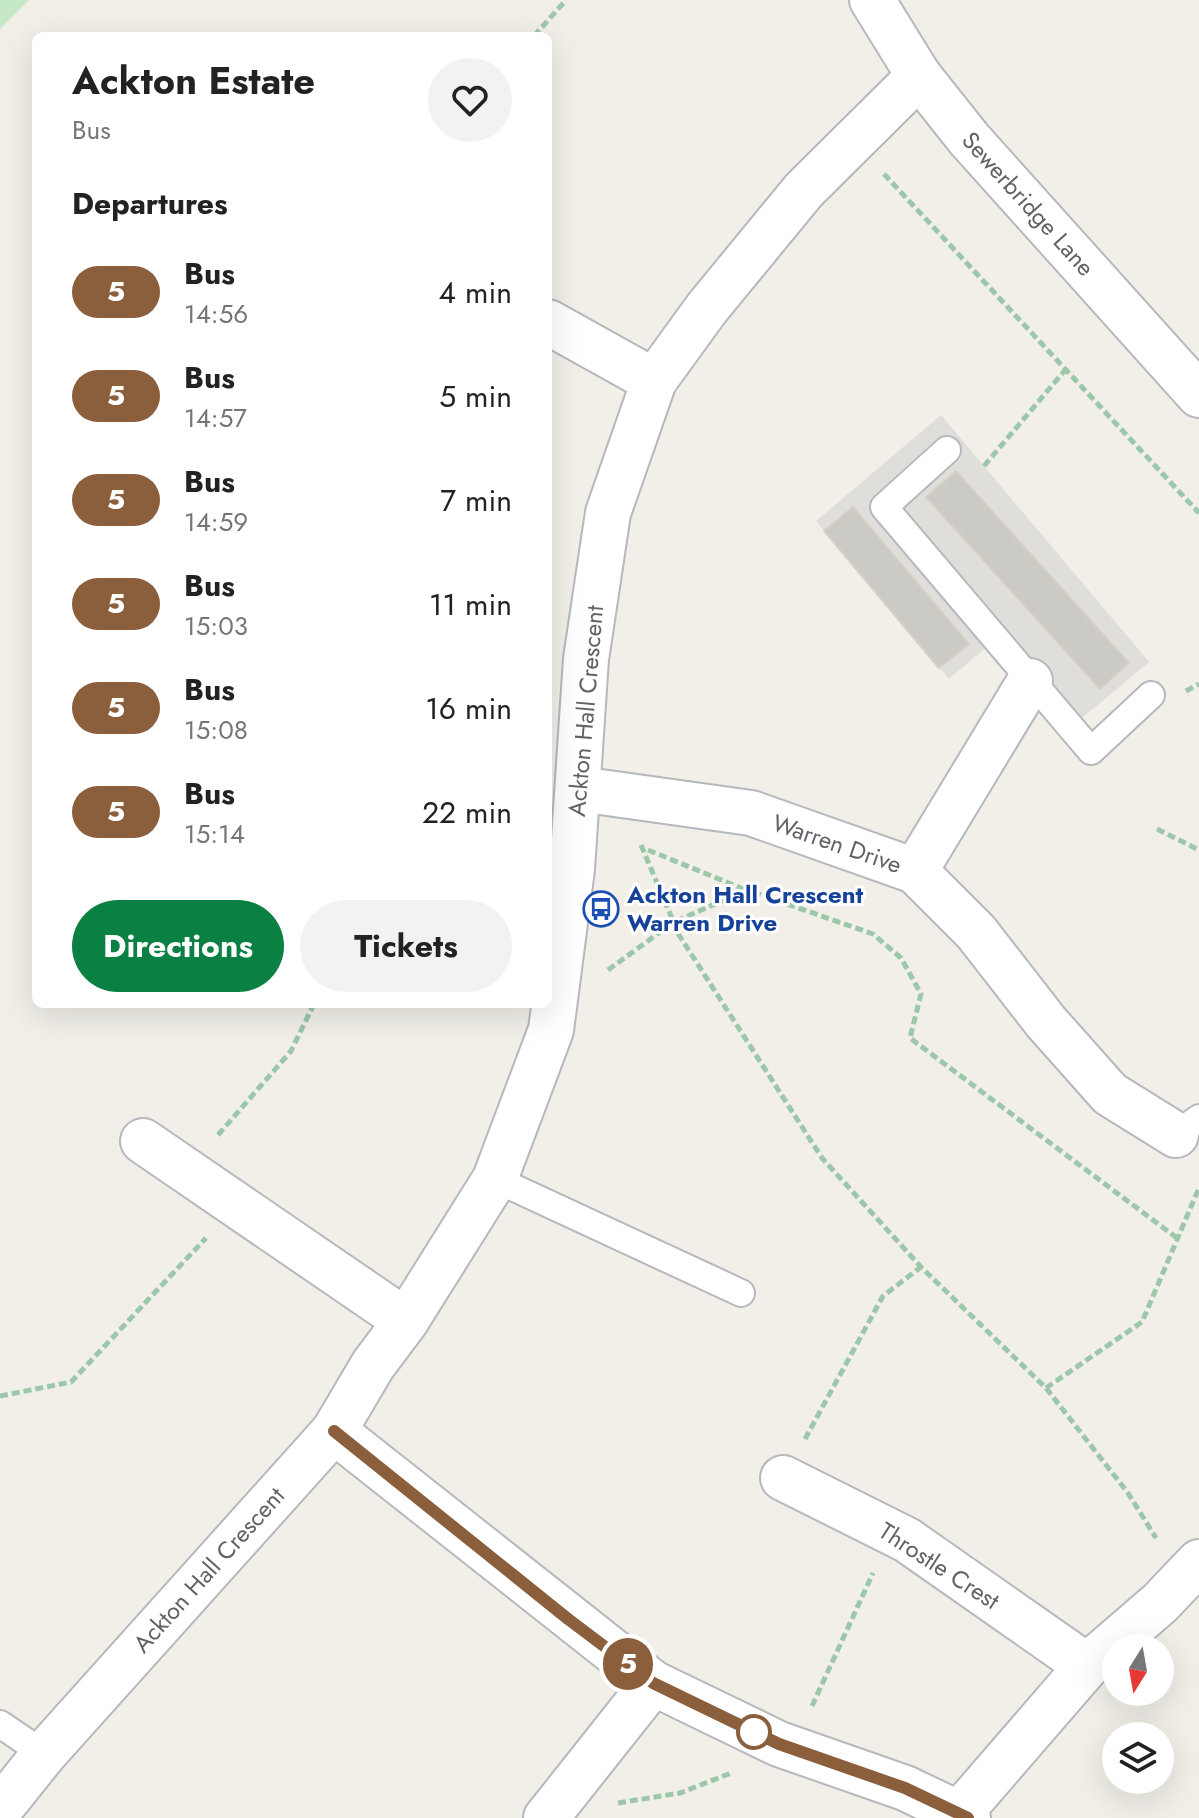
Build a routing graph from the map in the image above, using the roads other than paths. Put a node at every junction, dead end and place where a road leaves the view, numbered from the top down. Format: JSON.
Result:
{"nodes":[{"id":1,"x":872,"y":0,"type":"edge"},
{"id":2,"x":919,"y":76,"type":"junction"},
{"id":3,"x":552,"y":324,"type":"edge"},
{"id":4,"x":654,"y":381,"type":"junction"},
{"id":5,"x":1199,"y":395,"type":"edge"},
{"id":6,"x":947,"y":450,"type":"road end"},
{"id":7,"x":1030,"y":681,"type":"junction"},
{"id":8,"x":1151,"y":695,"type":"dead end"},
{"id":9,"x":600,"y":792,"type":"junction"},
{"id":10,"x":915,"y":871,"type":"junction"},
{"id":11,"x":558,"y":908,"type":"edge"},
{"id":12,"x":1187,"y":1127,"type":"edge"},
{"id":13,"x":143,"y":1141,"type":"dead end"},
{"id":14,"x":495,"y":1179,"type":"junction"},
{"id":15,"x":741,"y":1293,"type":"dead end"},
{"id":16,"x":406,"y":1321,"type":"junction"},
{"id":17,"x":334,"y":1431,"type":"junction"},
{"id":18,"x":783,"y":1478,"type":"road end"},
{"id":19,"x":1191,"y":1570,"type":"edge"},
{"id":20,"x":1087,"y":1666,"type":"junction"},
{"id":21,"x":653,"y":1683,"type":"junction"},
{"id":22,"x":0,"y":1724,"type":"edge"},
{"id":23,"x":44,"y":1754,"type":"junction"},
{"id":24,"x":0,"y":1809,"type":"edge"},
{"id":25,"x":963,"y":1816,"type":"edge"},
{"id":26,"x":546,"y":1818,"type":"edge"}],
"edges":[{"from":1,"to":2,"type":"street","name":"Sewerbridge Lane"},
{"from":2,"to":4,"type":"street","name":"Ackton Hall Crescent"},
{"from":2,"to":5,"type":"street","name":"Sewerbridge Lane"},
{"from":3,"to":4,"type":"street"},
{"from":4,"to":9,"type":"street","name":"Ackton Hall Crescent"},
{"from":6,"to":7,"type":"lane"},
{"from":7,"to":8,"type":"lane"},
{"from":7,"to":10,"type":"street"},
{"from":9,"to":10,"type":"street","name":"Warren Drive"},
{"from":9,"to":11,"type":"street","name":"Ackton Hall Crescent"},
{"from":10,"to":12,"type":"street","name":"Warren Drive"},
{"from":11,"to":14,"type":"street","name":"Ackton Hall Crescent"},
{"from":13,"to":16,"type":"street"},
{"from":14,"to":15,"type":"lane"},
{"from":14,"to":16,"type":"street","name":"Ackton Hall Crescent"},
{"from":16,"to":17,"type":"street","name":"Ackton Hall Crescent"},
{"from":17,"to":21,"type":"street"},
{"from":17,"to":23,"type":"street","name":"Ackton Hall Crescent"},
{"from":18,"to":20,"type":"street","name":"Throstle Crest"},
{"from":19,"to":20,"type":"street"},
{"from":20,"to":25,"type":"street"},
{"from":21,"to":25,"type":"street"},
{"from":21,"to":26,"type":"street"},
{"from":22,"to":23,"type":"lane"},
{"from":23,"to":24,"type":"street","name":"Ackton Hall Crescent"}]}
